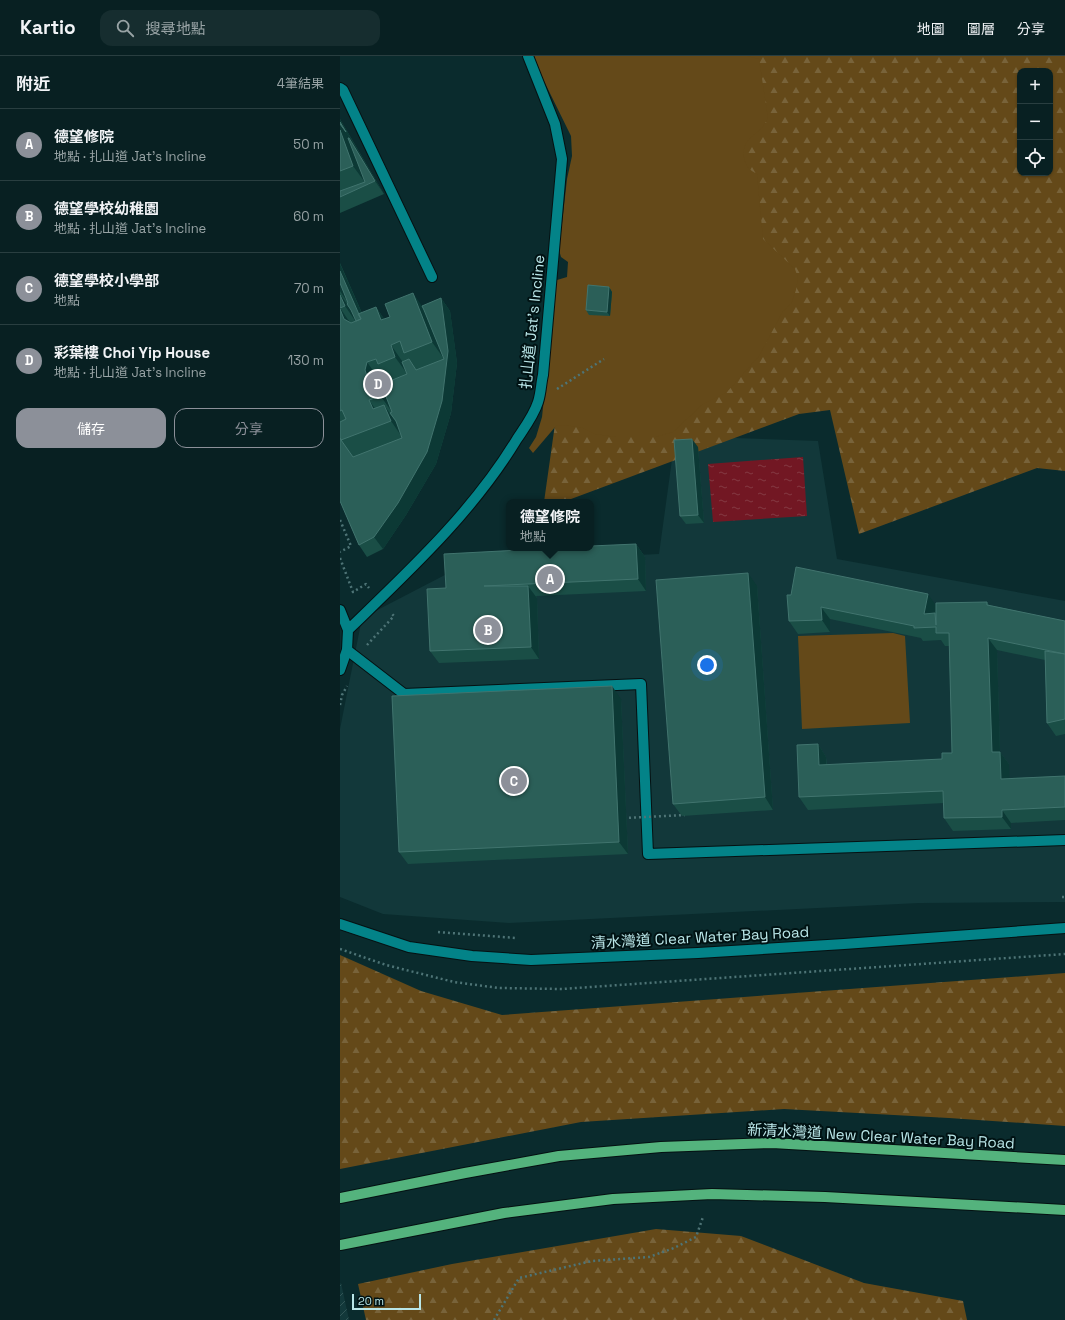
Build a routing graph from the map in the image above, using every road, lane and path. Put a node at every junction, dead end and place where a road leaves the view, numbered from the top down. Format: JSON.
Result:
{"nodes":[{"id":1,"x":528,"y":56,"type":"edge"},
{"id":2,"x":340,"y":88,"type":"edge"},
{"id":3,"x":432,"y":277,"type":"dead end"},
{"id":4,"x":604,"y":359,"type":"dead end"},
{"id":5,"x":538,"y":402,"type":"junction"},
{"id":6,"x":340,"y":520,"type":"edge"},
{"id":7,"x":340,"y":552,"type":"edge"},
{"id":8,"x":340,"y":558,"type":"edge"},
{"id":9,"x":366,"y":584,"type":"dead end"},
{"id":10,"x":340,"y":610,"type":"edge"},
{"id":11,"x":348,"y":630,"type":"junction"},
{"id":12,"x":347,"y":650,"type":"junction"},
{"id":13,"x":340,"y":670,"type":"edge"},
{"id":14,"x":687,"y":815,"type":"edge"},
{"id":15,"x":617,"y":818,"type":"edge"},
{"id":16,"x":1065,"y":840,"type":"edge"},
{"id":17,"x":340,"y":924,"type":"edge"},
{"id":18,"x":1065,"y":928,"type":"edge"},
{"id":19,"x":431,"y":932,"type":"dead end"},
{"id":20,"x":516,"y":938,"type":"dead end"},
{"id":21,"x":340,"y":949,"type":"edge"},
{"id":22,"x":1065,"y":954,"type":"edge"},
{"id":23,"x":1065,"y":1160,"type":"edge"},
{"id":24,"x":340,"y":1198,"type":"edge"},
{"id":25,"x":1065,"y":1210,"type":"edge"},
{"id":26,"x":703,"y":1217,"type":"dead end"},
{"id":27,"x":340,"y":1245,"type":"edge"},
{"id":28,"x":494,"y":1320,"type":"edge"}],
"edges":[{"from":1,"to":5,"type":"main road","name":"扎山道 Jat's Incline"},
{"from":2,"to":3,"type":"main road"},
{"from":4,"to":5,"type":"path"},
{"from":5,"to":11,"type":"main road","name":"扎山道 Jat's Incline"},
{"from":6,"to":7,"type":"path"},
{"from":8,"to":9,"type":"path"},
{"from":10,"to":11,"type":"main road"},
{"from":11,"to":12,"type":"main road"},
{"from":12,"to":13,"type":"main road"},
{"from":12,"to":16,"type":"main road"},
{"from":14,"to":15,"type":"path","bridge":true},
{"from":17,"to":18,"type":"main road","name":"清水灣道 Clear Water Bay Road"},
{"from":19,"to":20,"type":"path"},
{"from":21,"to":22,"type":"path"},
{"from":23,"to":24,"type":"main road","name":"新清水灣道 New Clear Water Bay Road"},
{"from":25,"to":27,"type":"main road"},
{"from":26,"to":28,"type":"path"}]}
